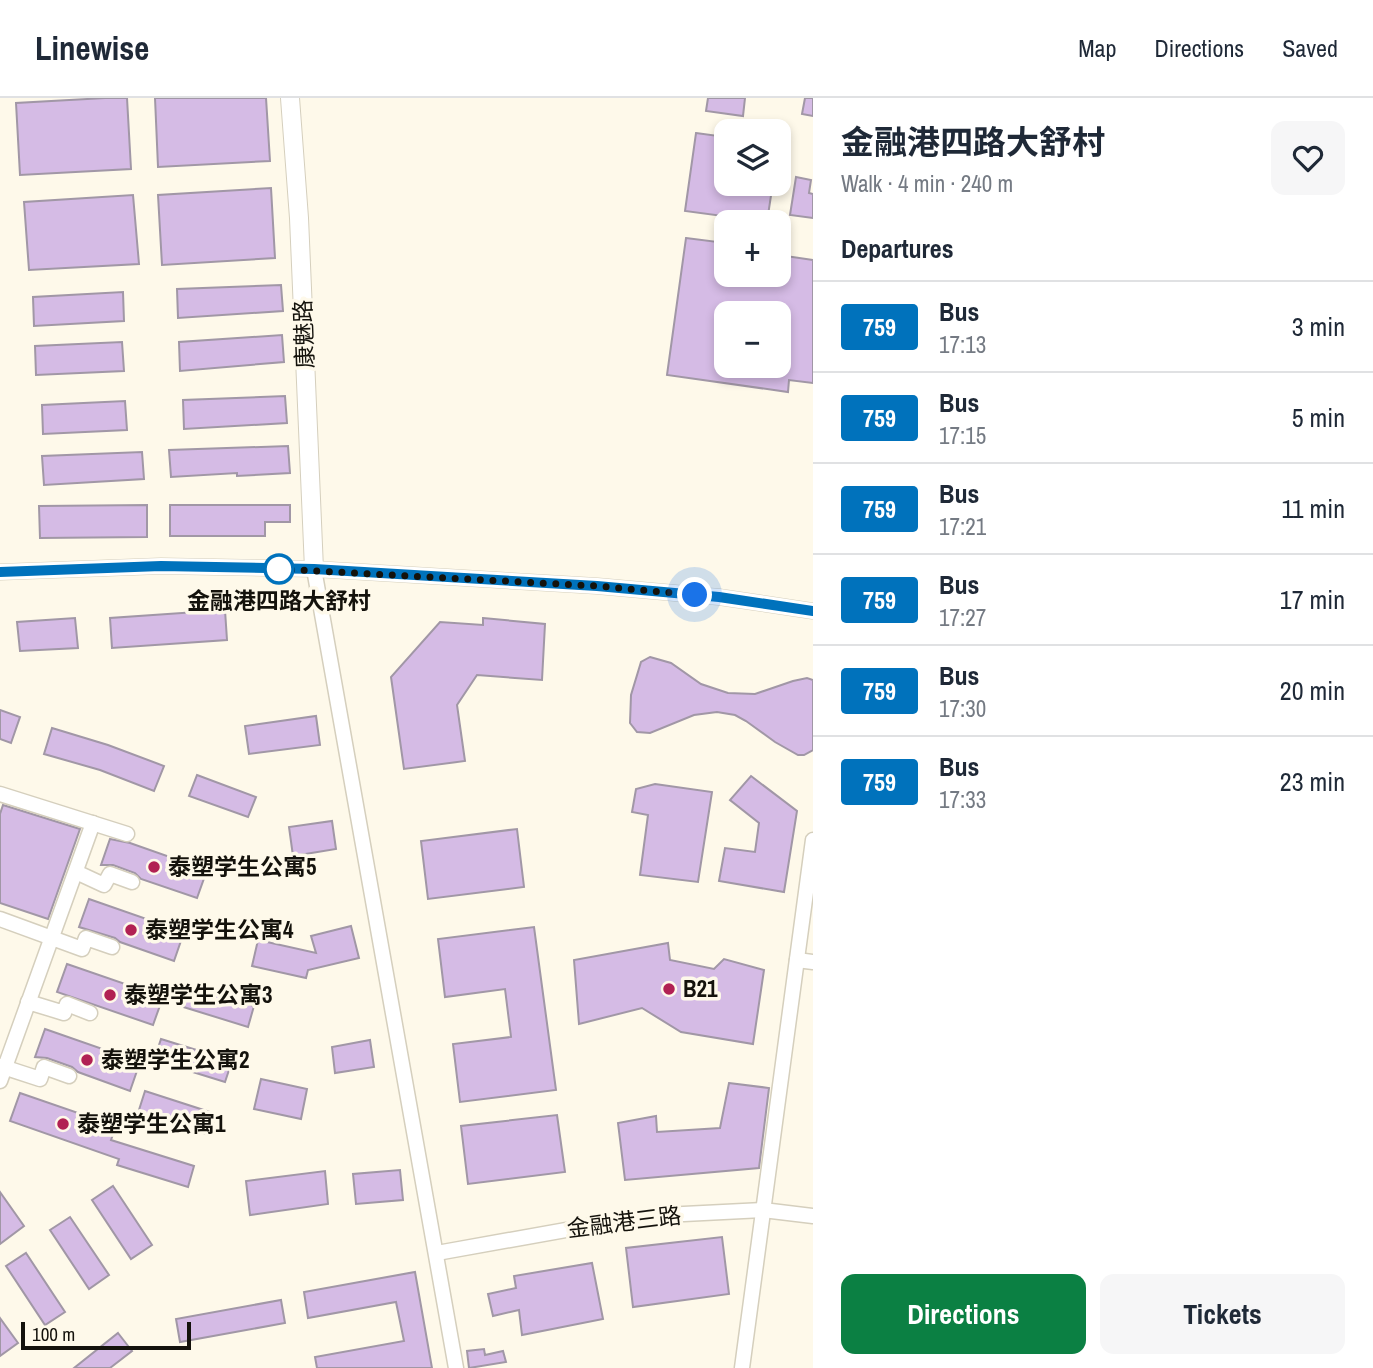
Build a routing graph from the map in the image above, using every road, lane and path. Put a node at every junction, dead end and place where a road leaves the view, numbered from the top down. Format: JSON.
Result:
{"nodes":[{"id":1,"x":290,"y":98,"type":"edge"},
{"id":2,"x":314,"y":569,"type":"junction"},
{"id":3,"x":0,"y":572,"type":"edge"},
{"id":4,"x":813,"y":611,"type":"edge"},
{"id":5,"x":0,"y":794,"type":"edge"},
{"id":6,"x":93,"y":823,"type":"junction"},
{"id":7,"x":127,"y":834,"type":"dead end"},
{"id":8,"x":813,"y":840,"type":"edge"},
{"id":9,"x":76,"y":872,"type":"junction"},
{"id":10,"x":132,"y":882,"type":"dead end"},
{"id":11,"x":1,"y":922,"type":"edge"},
{"id":12,"x":52,"y":938,"type":"junction"},
{"id":13,"x":112,"y":947,"type":"dead end"},
{"id":14,"x":797,"y":960,"type":"junction"},
{"id":15,"x":813,"y":962,"type":"edge"},
{"id":16,"x":29,"y":1002,"type":"junction"},
{"id":17,"x":90,"y":1013,"type":"dead end"},
{"id":18,"x":2,"y":1071,"type":"edge"},
{"id":19,"x":69,"y":1076,"type":"dead end"},
{"id":20,"x":763,"y":1210,"type":"junction"},
{"id":21,"x":813,"y":1216,"type":"edge"},
{"id":22,"x":437,"y":1253,"type":"junction"},
{"id":23,"x":456,"y":1368,"type":"edge"},
{"id":24,"x":741,"y":1368,"type":"edge"}],
"edges":[{"from":1,"to":2,"type":"main road","name":"康魅路"},
{"from":2,"to":3,"type":"street"},
{"from":2,"to":4,"type":"street"},
{"from":2,"to":22,"type":"street"},
{"from":5,"to":6,"type":"street"},
{"from":6,"to":7,"type":"street"},
{"from":6,"to":9,"type":"street"},
{"from":8,"to":14,"type":"street"},
{"from":9,"to":10,"type":"street"},
{"from":9,"to":12,"type":"street"},
{"from":11,"to":12,"type":"street"},
{"from":12,"to":13,"type":"street"},
{"from":12,"to":16,"type":"street"},
{"from":14,"to":15,"type":"street"},
{"from":14,"to":20,"type":"street"},
{"from":16,"to":17,"type":"street"},
{"from":16,"to":18,"type":"street"},
{"from":18,"to":19,"type":"street"},
{"from":20,"to":21,"type":"street","name":"金融港三路"},
{"from":20,"to":22,"type":"street","name":"金融港三路"},
{"from":20,"to":24,"type":"street"},
{"from":22,"to":23,"type":"street"}]}
